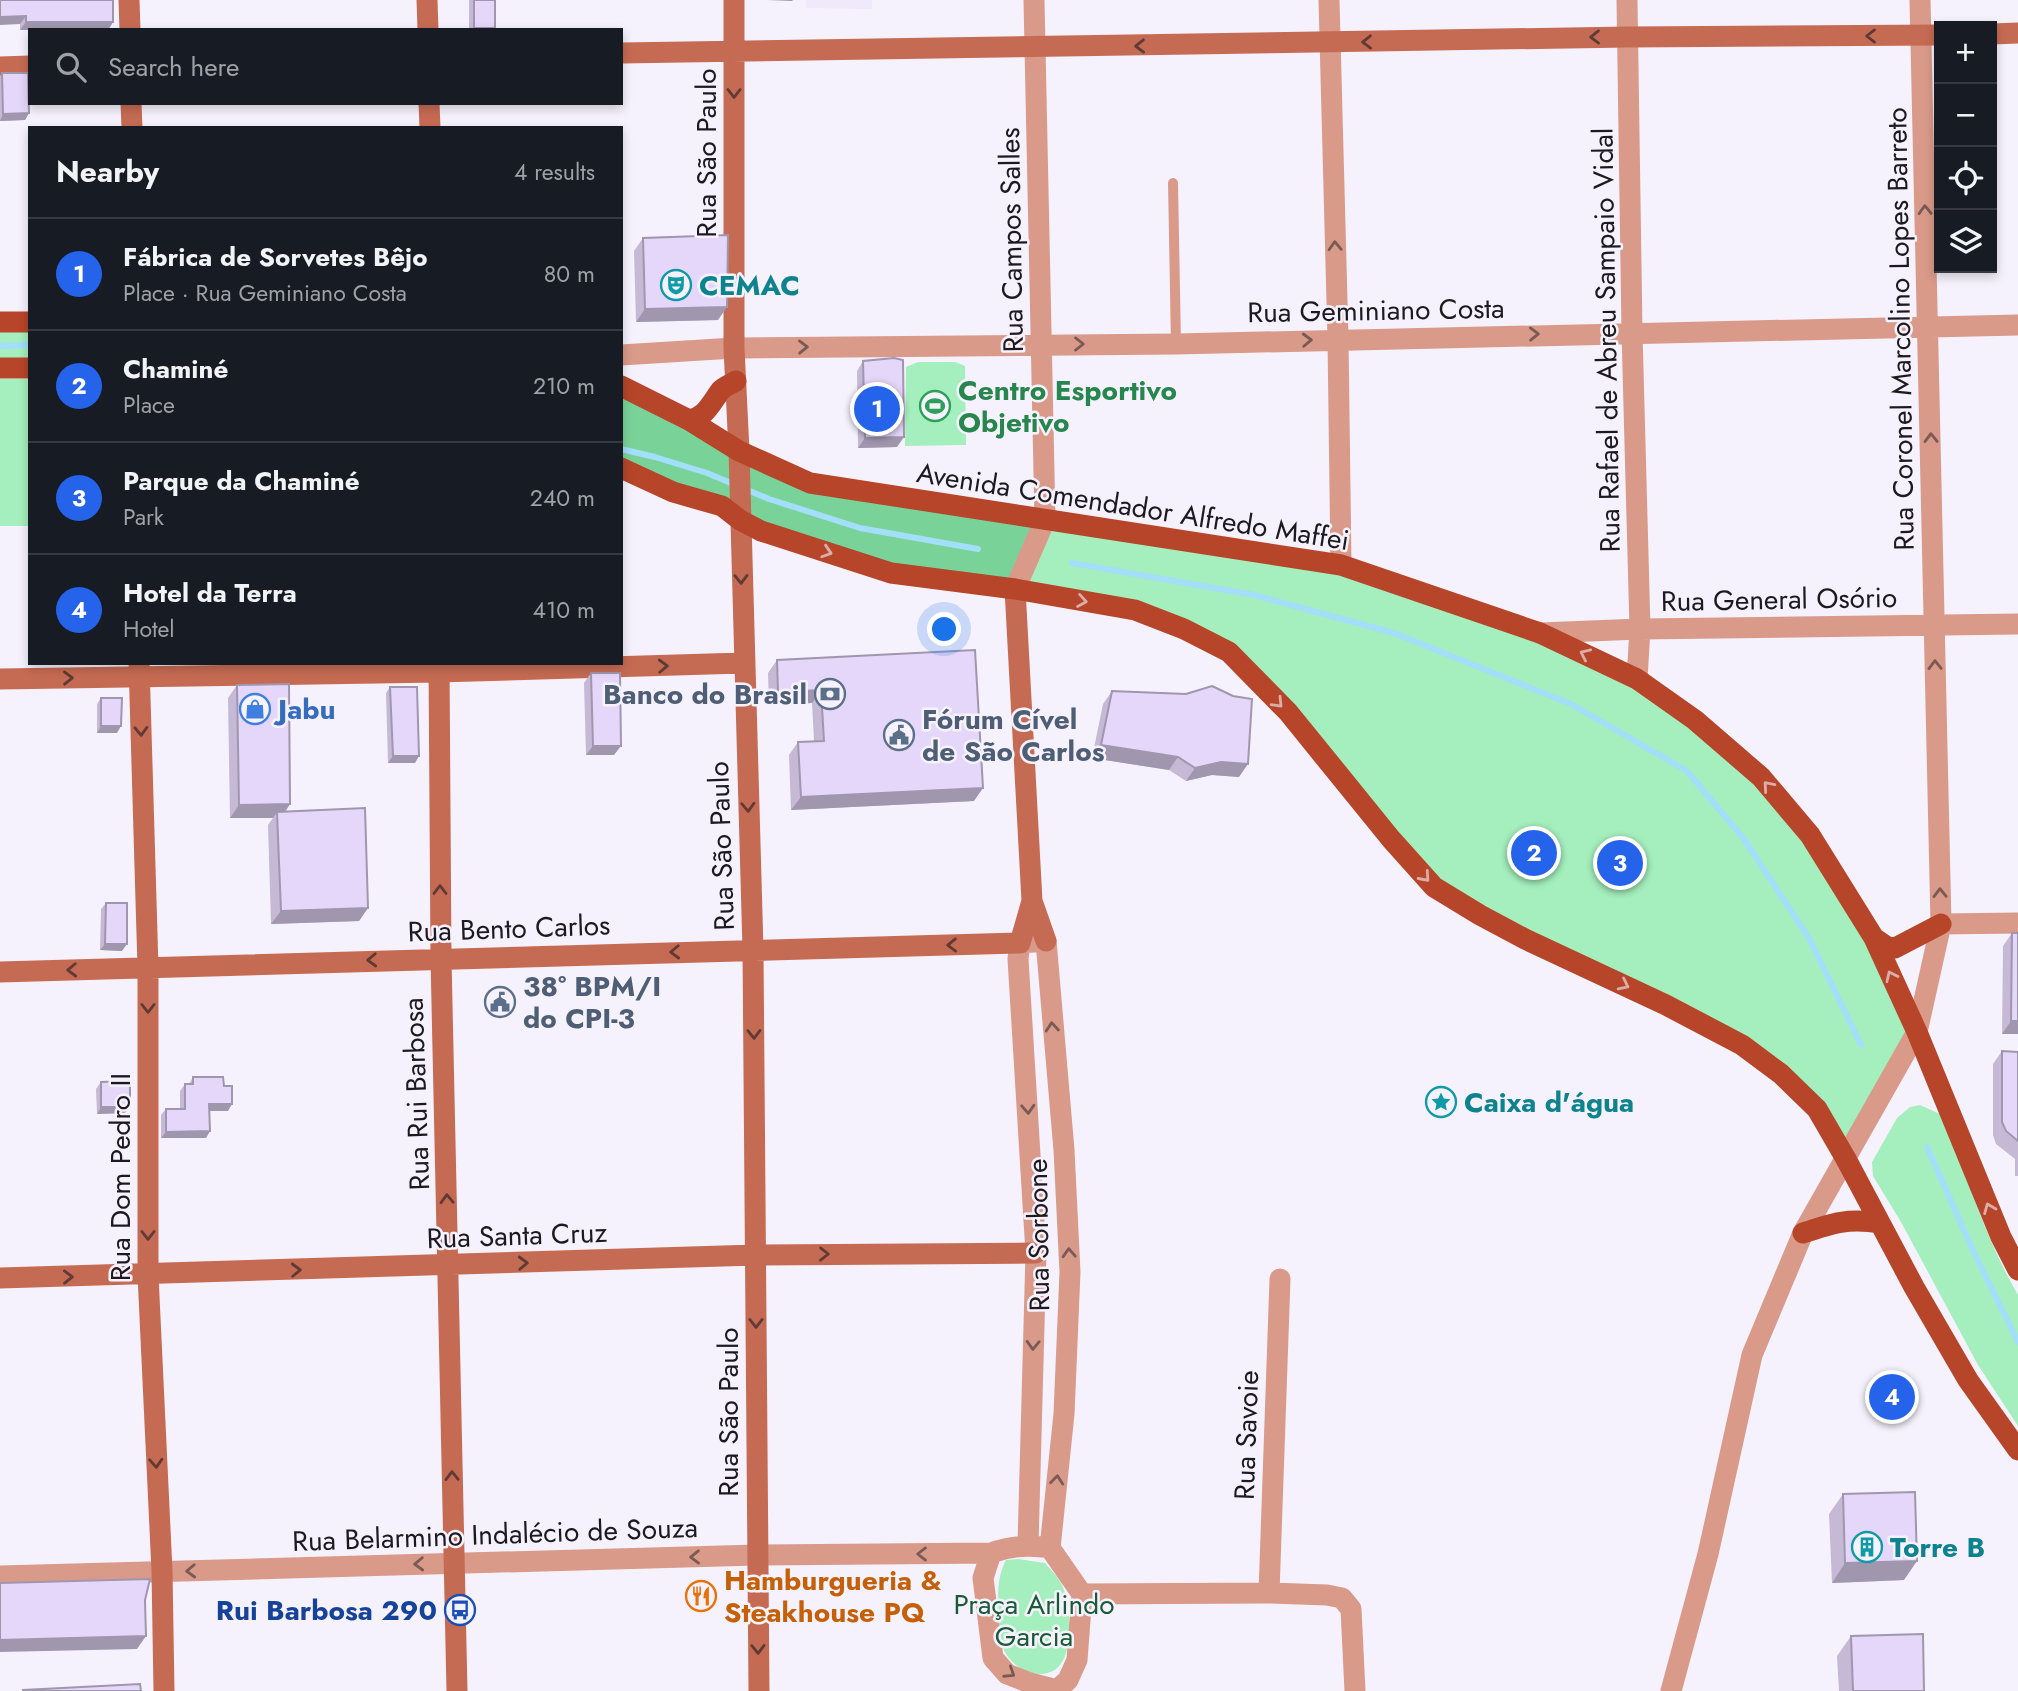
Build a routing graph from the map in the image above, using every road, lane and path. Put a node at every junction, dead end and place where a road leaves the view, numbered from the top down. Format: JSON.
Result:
{"nodes":[{"id":1,"x":129,"y":0,"type":"edge"},
{"id":2,"x":427,"y":0,"type":"edge"},
{"id":3,"x":734,"y":0,"type":"edge"},
{"id":4,"x":1034,"y":0,"type":"edge"},
{"id":5,"x":1329,"y":0,"type":"edge"},
{"id":6,"x":1627,"y":0,"type":"edge"},
{"id":7,"x":1920,"y":0,"type":"edge"},
{"id":8,"x":130,"y":28,"type":"edge"},
{"id":9,"x":428,"y":28,"type":"edge"},
{"id":10,"x":2018,"y":33,"type":"edge"},
{"id":11,"x":1997,"y":34,"type":"edge"},
{"id":12,"x":1930,"y":36,"type":"edge"},
{"id":13,"x":1628,"y":37,"type":"junction"},
{"id":14,"x":1329,"y":43,"type":"junction"},
{"id":15,"x":1034,"y":47,"type":"junction"},
{"id":16,"x":734,"y":50,"type":"junction"},
{"id":17,"x":623,"y":53,"type":"edge"},
{"id":18,"x":28,"y":66,"type":"edge"},
{"id":19,"x":0,"y":67,"type":"edge"},
{"id":20,"x":131,"y":105,"type":"edge"},
{"id":21,"x":429,"y":105,"type":"edge"},
{"id":22,"x":132,"y":126,"type":"edge"},
{"id":23,"x":430,"y":126,"type":"edge"},
{"id":24,"x":1172,"y":183,"type":"dead end"},
{"id":25,"x":0,"y":322,"type":"edge"},
{"id":26,"x":28,"y":322,"type":"edge"},
{"id":27,"x":2018,"y":325,"type":"edge"},
{"id":28,"x":1928,"y":326,"type":"junction"},
{"id":29,"x":1632,"y":332,"type":"junction"},
{"id":30,"x":1338,"y":339,"type":"junction"},
{"id":31,"x":1042,"y":344,"type":"junction"},
{"id":32,"x":1176,"y":344,"type":"junction"},
{"id":33,"x":734,"y":348,"type":"junction"},
{"id":34,"x":623,"y":354,"type":"edge"},
{"id":35,"x":0,"y":368,"type":"edge"},
{"id":36,"x":28,"y":368,"type":"edge"},
{"id":37,"x":736,"y":381,"type":"junction"},
{"id":38,"x":623,"y":387,"type":"edge"},
{"id":39,"x":689,"y":420,"type":"junction"},
{"id":40,"x":739,"y":460,"type":"junction"},
{"id":41,"x":623,"y":469,"type":"edge"},
{"id":42,"x":740,"y":515,"type":"junction"},
{"id":43,"x":1045,"y":520,"type":"junction"},
{"id":44,"x":1341,"y":565,"type":"junction"},
{"id":45,"x":1015,"y":589,"type":"junction"},
{"id":46,"x":2018,"y":624,"type":"edge"},
{"id":47,"x":1934,"y":625,"type":"junction"},
{"id":48,"x":1640,"y":629,"type":"junction"},
{"id":49,"x":1540,"y":633,"type":"junction"},
{"id":50,"x":743,"y":663,"type":"junction"},
{"id":51,"x":621,"y":665,"type":"edge"},
{"id":52,"x":623,"y":665,"type":"edge"},
{"id":53,"x":439,"y":668,"type":"edge"},
{"id":54,"x":139,"y":670,"type":"edge"},
{"id":55,"x":0,"y":679,"type":"edge"},
{"id":56,"x":1637,"y":679,"type":"junction"},
{"id":57,"x":1032,"y":901,"type":"junction"},
{"id":58,"x":2018,"y":923,"type":"edge"},
{"id":59,"x":1941,"y":924,"type":"junction"},
{"id":60,"x":1874,"y":938,"type":"junction"},
{"id":61,"x":1046,"y":941,"type":"junction"},
{"id":62,"x":1020,"y":943,"type":"junction"},
{"id":63,"x":753,"y":950,"type":"junction"},
{"id":64,"x":441,"y":958,"type":"junction"},
{"id":65,"x":148,"y":968,"type":"junction"},
{"id":66,"x":0,"y":972,"type":"edge"},
{"id":67,"x":1917,"y":1032,"type":"junction"},
{"id":68,"x":1846,"y":1159,"type":"junction"},
{"id":69,"x":1880,"y":1223,"type":"junction"},
{"id":70,"x":1803,"y":1233,"type":"junction"},
{"id":71,"x":1036,"y":1253,"type":"junction"},
{"id":72,"x":756,"y":1255,"type":"junction"},
{"id":73,"x":449,"y":1265,"type":"junction"},
{"id":74,"x":2018,"y":1270,"type":"edge"},
{"id":75,"x":148,"y":1275,"type":"junction"},
{"id":76,"x":0,"y":1278,"type":"edge"},
{"id":77,"x":1280,"y":1279,"type":"dead end"},
{"id":78,"x":1064,"y":1414,"type":"junction"},
{"id":79,"x":1030,"y":1415,"type":"junction"},
{"id":80,"x":2018,"y":1450,"type":"edge"},
{"id":81,"x":1028,"y":1545,"type":"junction"},
{"id":82,"x":1050,"y":1548,"type":"junction"},
{"id":83,"x":991,"y":1553,"type":"junction"},
{"id":84,"x":757,"y":1555,"type":"junction"},
{"id":85,"x":453,"y":1563,"type":"junction"},
{"id":86,"x":162,"y":1571,"type":"junction"},
{"id":87,"x":0,"y":1576,"type":"edge"},
{"id":88,"x":1269,"y":1593,"type":"junction"},
{"id":89,"x":1082,"y":1594,"type":"junction"},
{"id":90,"x":1057,"y":1690,"type":"edge"},
{"id":91,"x":164,"y":1691,"type":"edge"},
{"id":92,"x":457,"y":1691,"type":"edge"},
{"id":93,"x":759,"y":1691,"type":"edge"},
{"id":94,"x":1355,"y":1691,"type":"edge"},
{"id":95,"x":1671,"y":1691,"type":"edge"}],
"edges":[{"from":1,"to":8,"type":"street"},
{"from":2,"to":9,"type":"street"},
{"from":3,"to":16,"type":"street","name":"Rua São Paulo"},
{"from":4,"to":15,"type":"street","name":"Rua Campos Salles"},
{"from":5,"to":14,"type":"street"},
{"from":6,"to":13,"type":"street","name":"Rua Rafael de Abreu Sampaio Vidal"},
{"from":7,"to":12,"type":"street","name":"Rua Coronel Marcolino Lopes Barreto"},
{"from":10,"to":11,"type":"street"},
{"from":12,"to":13,"type":"street","one_way":true},
{"from":28,"to":12,"type":"street","name":"Rua Coronel Marcolino Lopes Barreto","one_way":true},
{"from":13,"to":14,"type":"street","one_way":true},
{"from":13,"to":29,"type":"street","name":"Rua Rafael de Abreu Sampaio Vidal"},
{"from":14,"to":15,"type":"street","one_way":true},
{"from":30,"to":14,"type":"street","one_way":true},
{"from":15,"to":16,"type":"street"},
{"from":15,"to":31,"type":"street","name":"Rua Campos Salles"},
{"from":16,"to":17,"type":"street"},
{"from":16,"to":33,"type":"street","name":"Rua São Paulo","one_way":true},
{"from":18,"to":19,"type":"street"},
{"from":20,"to":22,"type":"street"},
{"from":21,"to":23,"type":"street"},
{"from":24,"to":32,"type":"lane"},
{"from":25,"to":26,"type":"main road"},
{"from":27,"to":28,"type":"street","name":"Rua Geminiano Costa"},
{"from":28,"to":29,"type":"street","name":"Rua Geminiano Costa"},
{"from":47,"to":28,"type":"street","name":"Rua Coronel Marcolino Lopes Barreto","one_way":true},
{"from":30,"to":29,"type":"street","name":"Rua Geminiano Costa","one_way":true},
{"from":29,"to":48,"type":"street","name":"Rua Rafael de Abreu Sampaio Vidal"},
{"from":32,"to":30,"type":"street","name":"Rua Geminiano Costa","one_way":true},
{"from":30,"to":44,"type":"street"},
{"from":31,"to":32,"type":"street","name":"Rua Geminiano Costa","one_way":true},
{"from":33,"to":31,"type":"street","name":"Rua Geminiano Costa","one_way":true},
{"from":31,"to":43,"type":"street","name":"Rua Campos Salles"},
{"from":33,"to":34,"type":"street","name":"Rua Geminiano Costa"},
{"from":33,"to":37,"type":"street","name":"Rua São Paulo"},
{"from":35,"to":36,"type":"main road"},
{"from":37,"to":39,"type":"main road"},
{"from":37,"to":40,"type":"street","name":"Rua São Paulo"},
{"from":38,"to":39,"type":"main road","name":"Avenida Comendador Alfredo Maffei"},
{"from":39,"to":40,"type":"main road","name":"Avenida Comendador Alfredo Maffei"},
{"from":40,"to":42,"type":"street","name":"Rua São Paulo"},
{"from":40,"to":43,"type":"main road","name":"Avenida Comendador Alfredo Maffei"},
{"from":41,"to":42,"type":"main road"},
{"from":42,"to":45,"type":"main road","one_way":true},
{"from":42,"to":50,"type":"street","name":"Rua São Paulo","one_way":true},
{"from":43,"to":44,"type":"main road","name":"Avenida Comendador Alfredo Maffei"},
{"from":43,"to":45,"type":"street","name":"Rua Sorbone"},
{"from":44,"to":49,"type":"main road","name":"Avenida Comendador Alfredo Maffei"},
{"from":45,"to":57,"type":"street","name":"Rua Sorbone"},
{"from":45,"to":68,"type":"main road","one_way":true},
{"from":46,"to":47,"type":"street","name":"Rua General Osório"},
{"from":47,"to":48,"type":"street","name":"Rua General Osório"},
{"from":59,"to":47,"type":"street","name":"Rua Coronel Marcolino Lopes Barreto","one_way":true},
{"from":48,"to":49,"type":"street","name":"Rua General Osório"},
{"from":48,"to":56,"type":"street","name":"Rua Rafael de Abreu Sampaio Vidal"},
{"from":56,"to":49,"type":"main road","name":"Avenida Comendador Alfredo Maffei","one_way":true},
{"from":52,"to":50,"type":"street","one_way":true},
{"from":50,"to":63,"type":"street","name":"Rua São Paulo","one_way":true},
{"from":53,"to":51,"type":"street","one_way":true},
{"from":53,"to":54,"type":"street"},
{"from":64,"to":53,"type":"street","name":"Rua Rui Barbosa","one_way":true},
{"from":55,"to":54,"type":"street","one_way":true},
{"from":54,"to":65,"type":"street","name":"Rua Dom Pedro II","one_way":true},
{"from":60,"to":56,"type":"main road","name":"Avenida Comendador Alfredo Maffei","one_way":true},
{"from":57,"to":61,"type":"street","name":"Rua Sorbone"},
{"from":57,"to":62,"type":"street","name":"Rua Sorbone"},
{"from":58,"to":59,"type":"street"},
{"from":59,"to":60,"type":"main road"},
{"from":59,"to":67,"type":"street","name":"Rua Coronel Marcolino Lopes Barreto"},
{"from":67,"to":60,"type":"main road","name":"Avenida Comendador Alfredo Maffei","one_way":true},
{"from":61,"to":62,"type":"street"},
{"from":78,"to":61,"type":"street","name":"Rua Sorbone","one_way":true},
{"from":62,"to":63,"type":"street","name":"Rua Bento Carlos","one_way":true},
{"from":62,"to":71,"type":"street","name":"Rua Sorbone","one_way":true},
{"from":63,"to":64,"type":"street","name":"Rua Bento Carlos","one_way":true},
{"from":63,"to":72,"type":"street","name":"Rua São Paulo","one_way":true},
{"from":64,"to":65,"type":"street","name":"Rua Bento Carlos","one_way":true},
{"from":73,"to":64,"type":"street","name":"Rua Rui Barbosa","one_way":true},
{"from":65,"to":66,"type":"street","name":"Rua Bento Carlos","one_way":true},
{"from":65,"to":75,"type":"street","name":"Rua Dom Pedro II","one_way":true},
{"from":67,"to":68,"type":"street","name":"Rua Coronel Marcolino Lopes Barreto"},
{"from":74,"to":67,"type":"main road","name":"Avenida Comendador Alfredo Maffei","one_way":true},
{"from":68,"to":69,"type":"main road"},
{"from":68,"to":70,"type":"street","name":"Rua Coronel Marcolino Lopes Barreto"},
{"from":69,"to":70,"type":"main road"},
{"from":69,"to":80,"type":"main road"},
{"from":70,"to":95,"type":"street","name":"Rua Coronel Marcolino Lopes Barreto"},
{"from":72,"to":71,"type":"street","name":"Rua Santa Cruz","one_way":true},
{"from":71,"to":79,"type":"street","name":"Rua Sorbone","one_way":true},
{"from":73,"to":72,"type":"street","name":"Rua Santa Cruz","one_way":true},
{"from":72,"to":84,"type":"street","name":"Rua São Paulo","one_way":true},
{"from":75,"to":73,"type":"street","name":"Rua Santa Cruz","one_way":true},
{"from":85,"to":73,"type":"street","name":"Rua Rui Barbosa","one_way":true},
{"from":76,"to":75,"type":"street","name":"Rua Santa Cruz","one_way":true},
{"from":75,"to":86,"type":"street","name":"Rua Dom Pedro II","one_way":true},
{"from":77,"to":88,"type":"street","name":"Rua Savoie"},
{"from":78,"to":79,"type":"street"},
{"from":82,"to":78,"type":"street","name":"Rua Sorbone","one_way":true},
{"from":79,"to":81,"type":"street","name":"Rua Sorbone"},
{"from":81,"to":82,"type":"street"},
{"from":81,"to":83,"type":"street"},
{"from":82,"to":89,"type":"street"},
{"from":83,"to":84,"type":"street","name":"Rua Belarmino Indalécio de Souza","one_way":true},
{"from":83,"to":90,"type":"street","one_way":true},
{"from":84,"to":85,"type":"street","name":"Rua Belarmino Indalécio de Souza","one_way":true},
{"from":84,"to":93,"type":"street","name":"Rua São Paulo","one_way":true},
{"from":85,"to":86,"type":"street","name":"Rua Belarmino Indalécio de Souza","one_way":true},
{"from":85,"to":92,"type":"street","name":"Rua Rui Barbosa"},
{"from":86,"to":87,"type":"street","name":"Rua Belarmino Indalécio de Souza"},
{"from":86,"to":91,"type":"street","name":"Rua Dom Pedro II"},
{"from":88,"to":89,"type":"street"},
{"from":88,"to":94,"type":"street"},
{"from":89,"to":90,"type":"street"}]}
